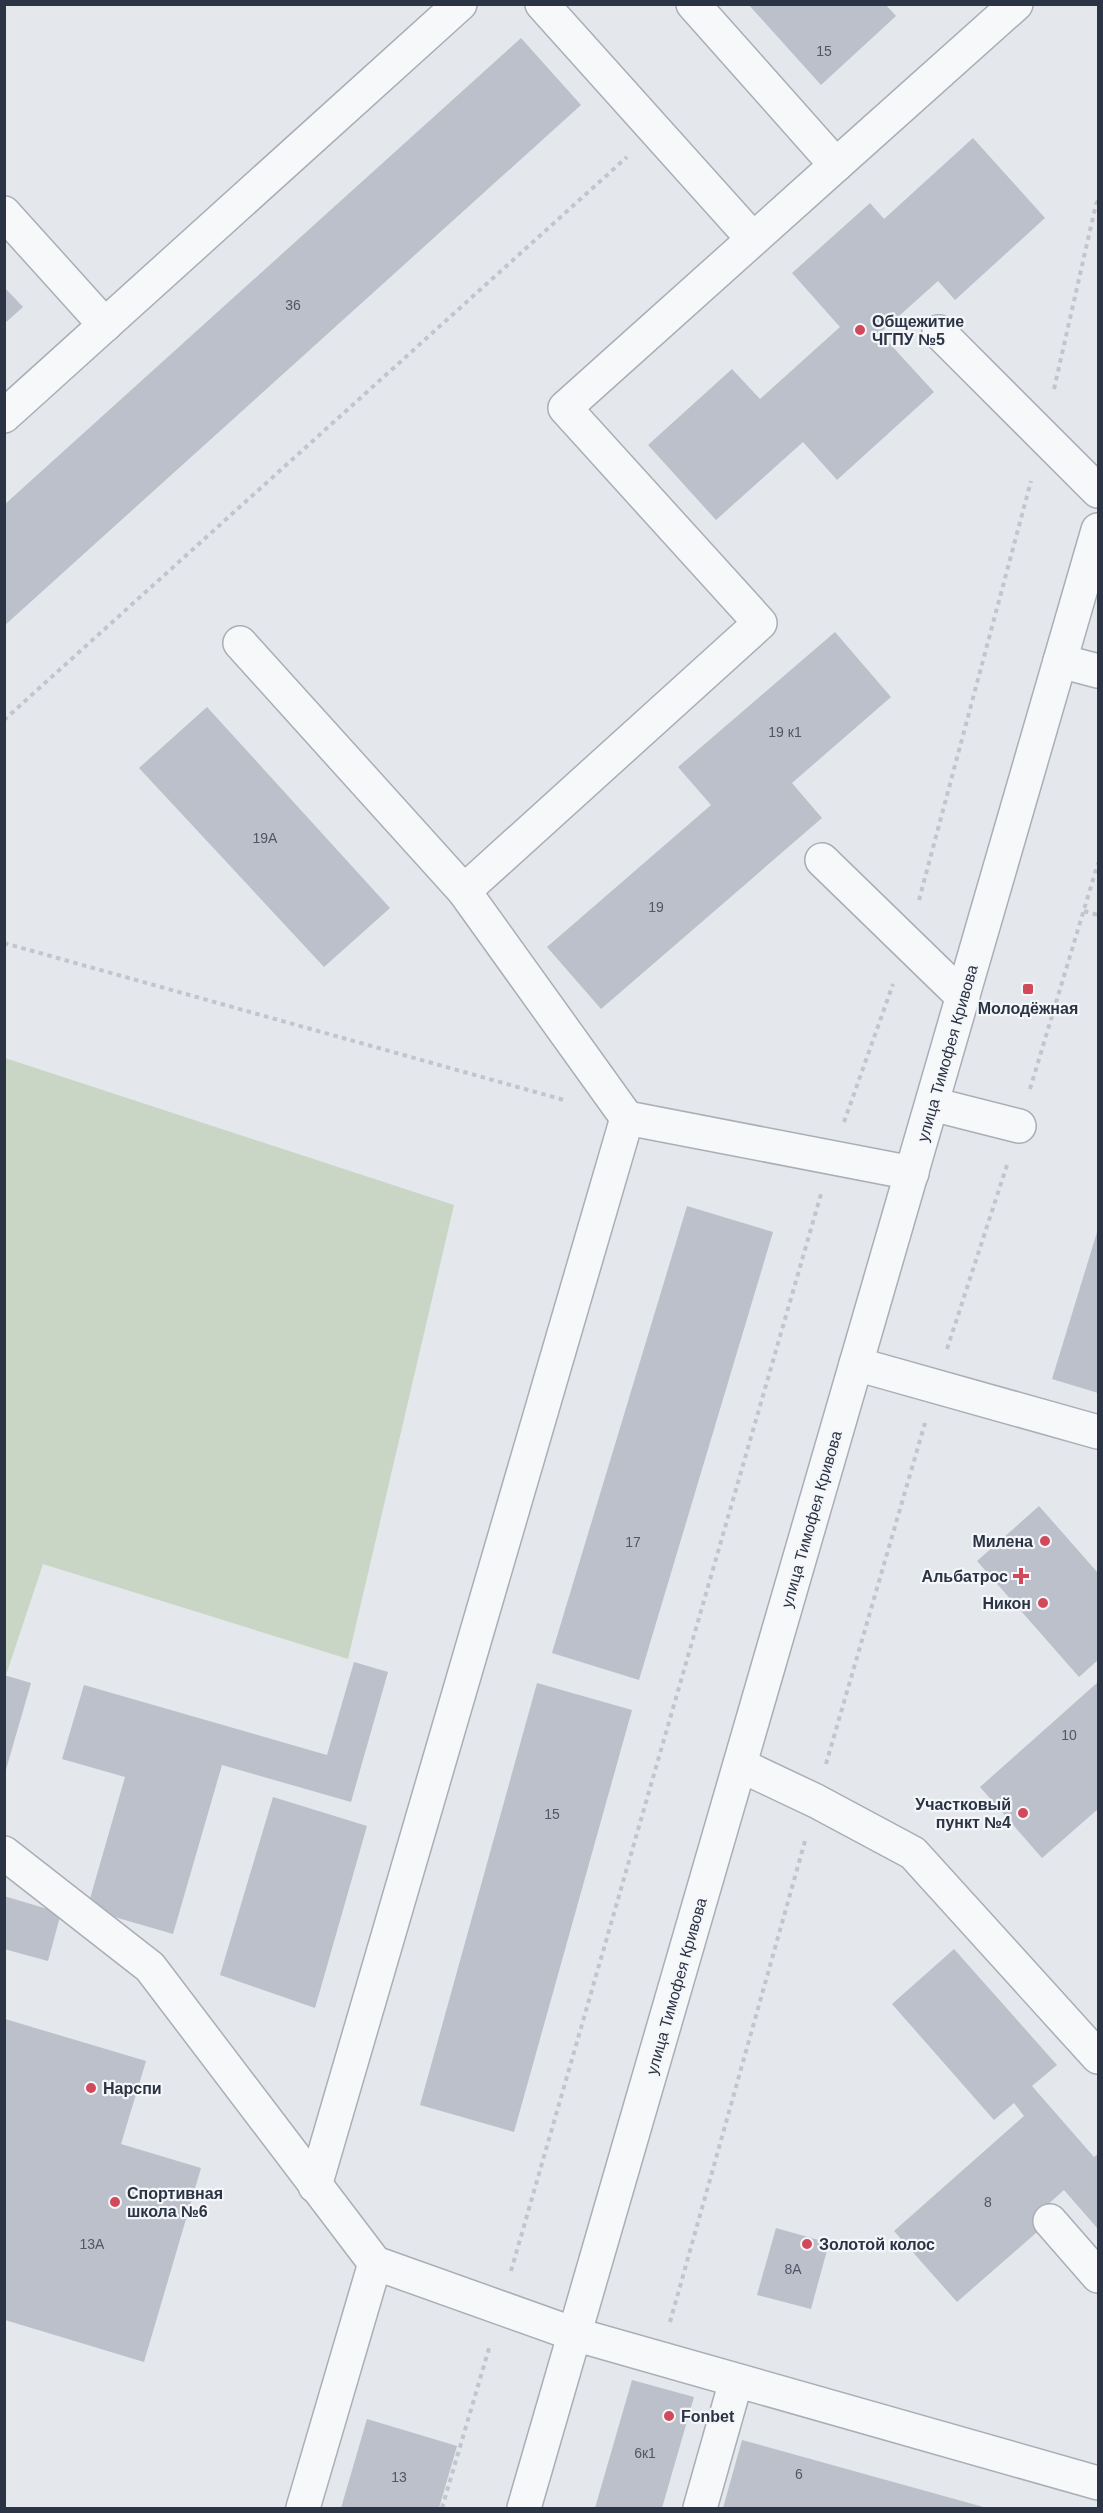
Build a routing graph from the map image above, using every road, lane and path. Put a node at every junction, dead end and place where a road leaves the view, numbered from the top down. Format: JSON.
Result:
{"nodes":[{"id":1,"x":460,"y":4,"type":"edge"},
{"id":2,"x":542,"y":4,"type":"edge"},
{"id":3,"x":693,"y":4,"type":"edge"},
{"id":4,"x":1016,"y":4,"type":"edge"},
{"id":5,"x":656,"y":131,"type":"junction"},
{"id":6,"x":836,"y":165,"type":"junction"},
{"id":7,"x":1098,"y":201,"type":"edge"},
{"id":8,"x":4,"y":213,"type":"edge"},
{"id":9,"x":753,"y":239,"type":"junction"},
{"id":10,"x":105,"y":325,"type":"junction"},
{"id":11,"x":939,"y":332,"type":"dead end"},
{"id":12,"x":4,"y":416,"type":"edge"},
{"id":13,"x":1043,"y":437,"type":"junction"},
{"id":14,"x":1098,"y":491,"type":"edge"},
{"id":15,"x":1098,"y":530,"type":"edge"},
{"id":16,"x":240,"y":643,"type":"dead end"},
{"id":17,"x":1060,"y":661,"type":"junction"},
{"id":18,"x":1098,"y":671,"type":"edge"},
{"id":19,"x":4,"y":720,"type":"edge"},
{"id":20,"x":822,"y":860,"type":"dead end"},
{"id":21,"x":1098,"y":863,"type":"edge"},
{"id":22,"x":464,"y":891,"type":"junction"},
{"id":23,"x":1084,"y":911,"type":"junction"},
{"id":24,"x":1098,"y":915,"type":"edge"},
{"id":25,"x":908,"y":943,"type":"junction"},
{"id":26,"x":4,"y":944,"type":"edge"},
{"id":27,"x":963,"y":997,"type":"junction"},
{"id":28,"x":569,"y":1102,"type":"dead end"},
{"id":29,"x":932,"y":1104,"type":"junction"},
{"id":30,"x":627,"y":1118,"type":"junction"},
{"id":31,"x":1019,"y":1126,"type":"junction"},
{"id":32,"x":832,"y":1157,"type":"junction"},
{"id":33,"x":912,"y":1173,"type":"junction"},
{"id":34,"x":856,"y":1364,"type":"junction"},
{"id":35,"x":936,"y":1387,"type":"junction"},
{"id":36,"x":1098,"y":1432,"type":"edge"},
{"id":37,"x":740,"y":1765,"type":"junction"},
{"id":38,"x":816,"y":1801,"type":"junction"},
{"id":39,"x":4,"y":1853,"type":"edge"},
{"id":40,"x":1098,"y":2057,"type":"edge"},
{"id":41,"x":315,"y":2186,"type":"junction"},
{"id":42,"x":1050,"y":2221,"type":"dead end"},
{"id":43,"x":375,"y":2263,"type":"junction"},
{"id":44,"x":1098,"y":2276,"type":"edge"},
{"id":45,"x":500,"y":2307,"type":"junction"},
{"id":46,"x":574,"y":2334,"type":"junction"},
{"id":47,"x":660,"y":2358,"type":"junction"},
{"id":48,"x":736,"y":2380,"type":"junction"},
{"id":49,"x":1098,"y":2483,"type":"edge"},
{"id":50,"x":303,"y":2508,"type":"edge"},
{"id":51,"x":442,"y":2508,"type":"edge"},
{"id":52,"x":524,"y":2508,"type":"edge"},
{"id":53,"x":700,"y":2508,"type":"edge"}],
"edges":[{"from":1,"to":10,"type":"street"},
{"from":2,"to":5,"type":"street"},
{"from":3,"to":6,"type":"street"},
{"from":4,"to":6,"type":"street"},
{"from":5,"to":9,"type":"street"},
{"from":5,"to":19,"type":"path"},
{"from":6,"to":9,"type":"street"},
{"from":7,"to":13,"type":"path"},
{"from":8,"to":10,"type":"street"},
{"from":9,"to":22,"type":"street"},
{"from":10,"to":12,"type":"street"},
{"from":11,"to":13,"type":"street"},
{"from":13,"to":14,"type":"street"},
{"from":13,"to":25,"type":"path"},
{"from":15,"to":17,"type":"street","name":"улица Тимофея Кривова"},
{"from":16,"to":22,"type":"street"},
{"from":17,"to":18,"type":"street"},
{"from":17,"to":27,"type":"street","name":"улица Тимофея Кривова"},
{"from":20,"to":25,"type":"street"},
{"from":21,"to":23,"type":"path"},
{"from":22,"to":30,"type":"street"},
{"from":23,"to":24,"type":"path"},
{"from":23,"to":31,"type":"path"},
{"from":25,"to":27,"type":"street"},
{"from":25,"to":32,"type":"path"},
{"from":26,"to":28,"type":"path"},
{"from":27,"to":29,"type":"street","name":"улица Тимофея Кривова"},
{"from":29,"to":31,"type":"street"},
{"from":29,"to":33,"type":"street","name":"улица Тимофея Кривова"},
{"from":30,"to":32,"type":"street"},
{"from":30,"to":41,"type":"street"},
{"from":31,"to":35,"type":"path"},
{"from":32,"to":33,"type":"street"},
{"from":32,"to":45,"type":"path"},
{"from":33,"to":34,"type":"street","name":"улица Тимофея Кривова"},
{"from":34,"to":35,"type":"street"},
{"from":34,"to":37,"type":"street","name":"улица Тимофея Кривова"},
{"from":35,"to":36,"type":"street"},
{"from":35,"to":38,"type":"path"},
{"from":37,"to":38,"type":"street"},
{"from":37,"to":46,"type":"street","name":"улица Тимофея Кривова"},
{"from":38,"to":40,"type":"street"},
{"from":38,"to":47,"type":"path"},
{"from":39,"to":41,"type":"street"},
{"from":41,"to":43,"type":"street"},
{"from":42,"to":44,"type":"street"},
{"from":43,"to":45,"type":"street"},
{"from":43,"to":50,"type":"street"},
{"from":45,"to":46,"type":"street"},
{"from":45,"to":51,"type":"path"},
{"from":46,"to":47,"type":"street"},
{"from":46,"to":52,"type":"street","name":"улица Тимофея Кривова"},
{"from":47,"to":48,"type":"street"},
{"from":48,"to":49,"type":"street"},
{"from":48,"to":53,"type":"street"}]}
